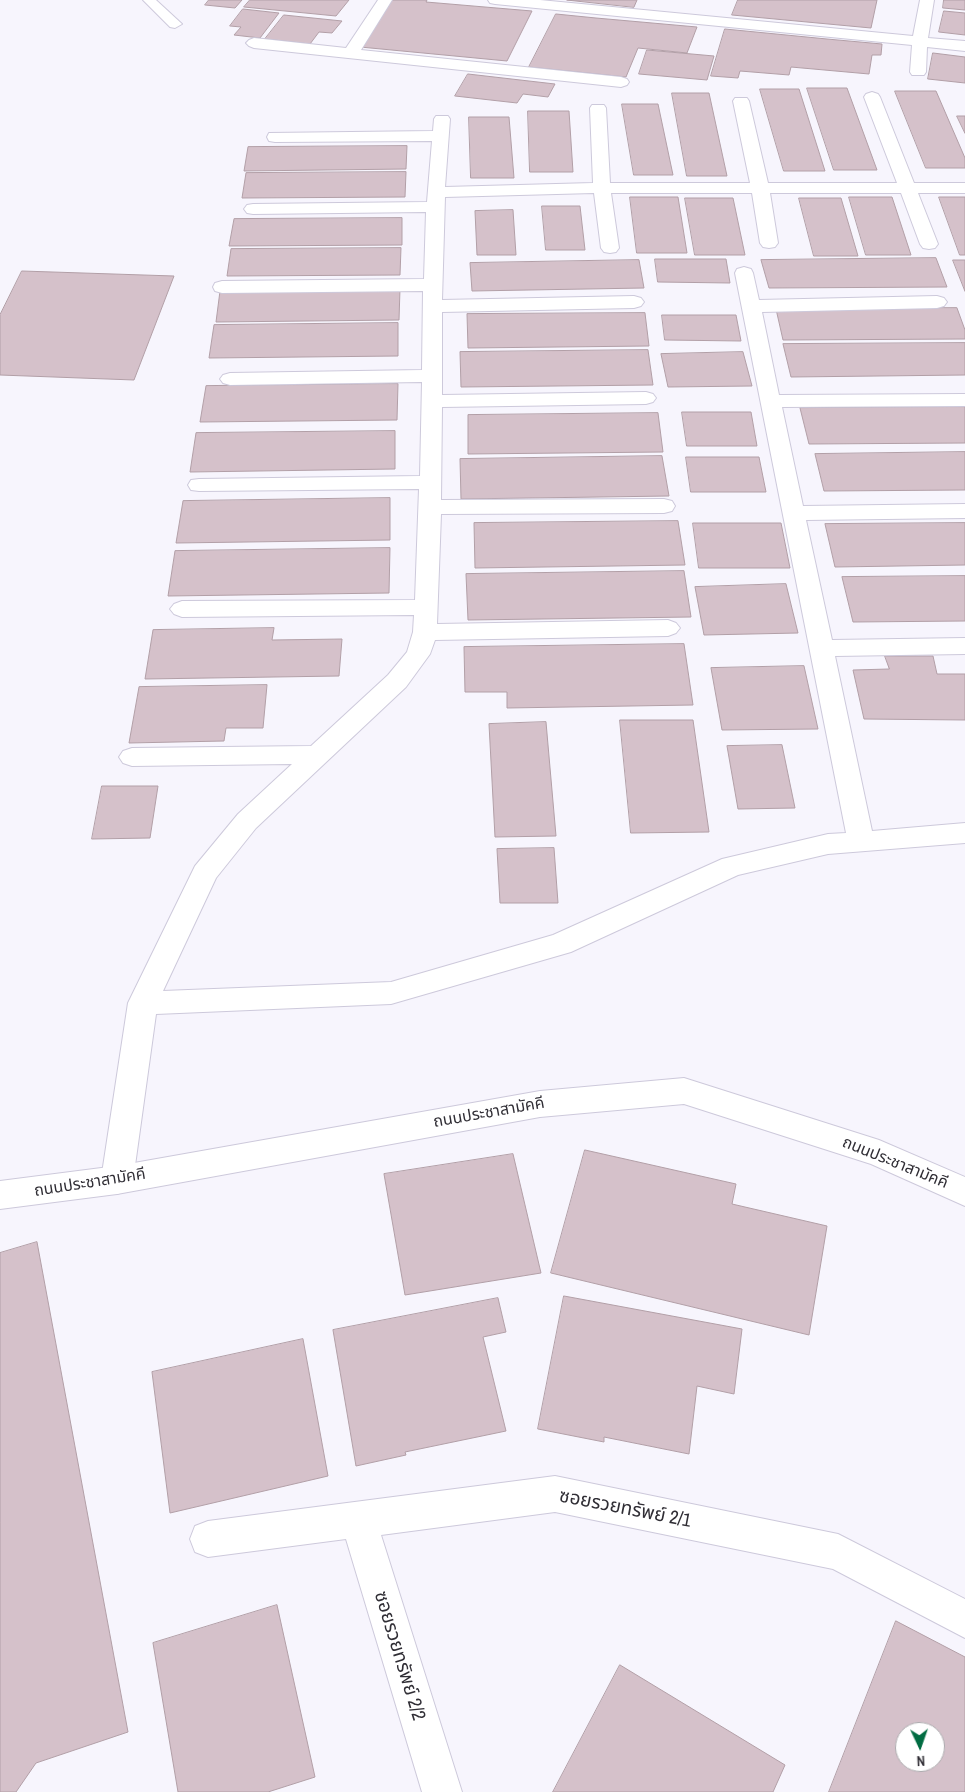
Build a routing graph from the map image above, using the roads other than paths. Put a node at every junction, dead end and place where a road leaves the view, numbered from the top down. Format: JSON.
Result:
{"nodes":[{"id":1,"x":149,"y":0,"type":"edge"},
{"id":2,"x":386,"y":0,"type":"edge"},
{"id":3,"x":495,"y":0,"type":"edge"},
{"id":4,"x":927,"y":0,"type":"edge"},
{"id":5,"x":175,"y":24,"type":"dead end"},
{"id":6,"x":920,"y":42,"type":"junction"},
{"id":7,"x":254,"y":44,"type":"dead end"},
{"id":8,"x":965,"y":46,"type":"edge"},
{"id":9,"x":350,"y":54,"type":"junction"},
{"id":10,"x":918,"y":72,"type":"dead end"},
{"id":11,"x":621,"y":82,"type":"dead end"},
{"id":12,"x":872,"y":97,"type":"dead end"},
{"id":13,"x":741,"y":101,"type":"dead end"},
{"id":14,"x":598,"y":108,"type":"dead end"},
{"id":15,"x":275,"y":137,"type":"dead end"},
{"id":16,"x":760,"y":187,"type":"junction"},
{"id":17,"x":908,"y":187,"type":"junction"},
{"id":18,"x":602,"y":188,"type":"junction"},
{"id":19,"x":965,"y":188,"type":"edge"},
{"id":20,"x":436,"y":199,"type":"junction"},
{"id":21,"x":253,"y":210,"type":"dead end"},
{"id":22,"x":769,"y":243,"type":"dead end"},
{"id":23,"x":929,"y":244,"type":"dead end"},
{"id":24,"x":610,"y":248,"type":"dead end"},
{"id":25,"x":744,"y":273,"type":"dead end"},
{"id":26,"x":222,"y":287,"type":"dead end"},
{"id":27,"x":432,"y":295,"type":"junction"},
{"id":28,"x":634,"y":302,"type":"dead end"},
{"id":29,"x":937,"y":302,"type":"dead end"},
{"id":30,"x":751,"y":306,"type":"junction"},
{"id":31,"x":431,"y":376,"type":"junction"},
{"id":32,"x":230,"y":379,"type":"dead end"},
{"id":33,"x":646,"y":398,"type":"dead end"},
{"id":34,"x":431,"y":400,"type":"junction"},
{"id":35,"x":965,"y":400,"type":"edge"},
{"id":36,"x":770,"y":401,"type":"junction"},
{"id":37,"x":430,"y":482,"type":"junction"},
{"id":38,"x":199,"y":484,"type":"dead end"},
{"id":39,"x":430,"y":506,"type":"junction"},
{"id":40,"x":664,"y":506,"type":"dead end"},
{"id":41,"x":965,"y":511,"type":"edge"},
{"id":42,"x":793,"y":513,"type":"junction"},
{"id":43,"x":426,"y":607,"type":"junction"},
{"id":44,"x":182,"y":609,"type":"dead end"},
{"id":45,"x":668,"y":628,"type":"dead end"},
{"id":46,"x":425,"y":632,"type":"junction"},
{"id":47,"x":965,"y":646,"type":"edge"},
{"id":48,"x":821,"y":648,"type":"junction"},
{"id":49,"x":316,"y":755,"type":"junction"},
{"id":50,"x":132,"y":757,"type":"dead end"},
{"id":51,"x":965,"y":833,"type":"edge"},
{"id":52,"x":860,"y":841,"type":"junction"},
{"id":53,"x":143,"y":1003,"type":"junction"},
{"id":54,"x":117,"y":1180,"type":"junction"},
{"id":55,"x":965,"y":1192,"type":"edge"},
{"id":56,"x":0,"y":1196,"type":"edge"},
{"id":57,"x":358,"y":1520,"type":"junction"},
{"id":58,"x":208,"y":1539,"type":"dead end"},
{"id":59,"x":965,"y":1618,"type":"edge"},
{"id":60,"x":442,"y":1792,"type":"edge"}],
"edges":[{"from":1,"to":5,"type":"lane"},
{"from":2,"to":9,"type":"street"},
{"from":3,"to":6,"type":"street"},
{"from":4,"to":6,"type":"street"},
{"from":6,"to":8,"type":"street"},
{"from":6,"to":10,"type":"street"},
{"from":7,"to":9,"type":"street"},
{"from":9,"to":11,"type":"street"},
{"from":12,"to":17,"type":"street"},
{"from":13,"to":16,"type":"street"},
{"from":14,"to":18,"type":"street"},
{"from":15,"to":20,"type":"street"},
{"from":16,"to":17,"type":"street"},
{"from":16,"to":18,"type":"street"},
{"from":16,"to":22,"type":"street"},
{"from":17,"to":19,"type":"street"},
{"from":17,"to":23,"type":"street"},
{"from":18,"to":20,"type":"street"},
{"from":18,"to":24,"type":"street"},
{"from":20,"to":21,"type":"street"},
{"from":20,"to":27,"type":"street"},
{"from":25,"to":30,"type":"street"},
{"from":26,"to":27,"type":"street"},
{"from":27,"to":28,"type":"street"},
{"from":27,"to":31,"type":"street"},
{"from":29,"to":30,"type":"street"},
{"from":30,"to":36,"type":"street"},
{"from":31,"to":32,"type":"street"},
{"from":31,"to":34,"type":"street"},
{"from":33,"to":34,"type":"street"},
{"from":34,"to":37,"type":"street"},
{"from":35,"to":36,"type":"street"},
{"from":36,"to":42,"type":"street"},
{"from":37,"to":38,"type":"street"},
{"from":37,"to":39,"type":"street"},
{"from":39,"to":40,"type":"street"},
{"from":39,"to":43,"type":"street"},
{"from":41,"to":42,"type":"street"},
{"from":42,"to":48,"type":"street"},
{"from":43,"to":44,"type":"street"},
{"from":43,"to":46,"type":"street"},
{"from":45,"to":46,"type":"street"},
{"from":46,"to":49,"type":"street"},
{"from":47,"to":48,"type":"street"},
{"from":48,"to":52,"type":"street"},
{"from":49,"to":50,"type":"street"},
{"from":49,"to":53,"type":"street"},
{"from":51,"to":52,"type":"street"},
{"from":52,"to":53,"type":"street"},
{"from":53,"to":54,"type":"street"},
{"from":54,"to":55,"type":"street","name":"ถนนประชาสามัคคี"},
{"from":54,"to":56,"type":"street","name":"ถนนประชาสามัคคี"},
{"from":57,"to":58,"type":"street","name":"ซอยรวยทรัพย์ 2/1"},
{"from":57,"to":59,"type":"street","name":"ซอยรวยทรัพย์ 2/1"},
{"from":57,"to":60,"type":"street","name":"ซอยรวยทรัพย์ 2/2"}]}
